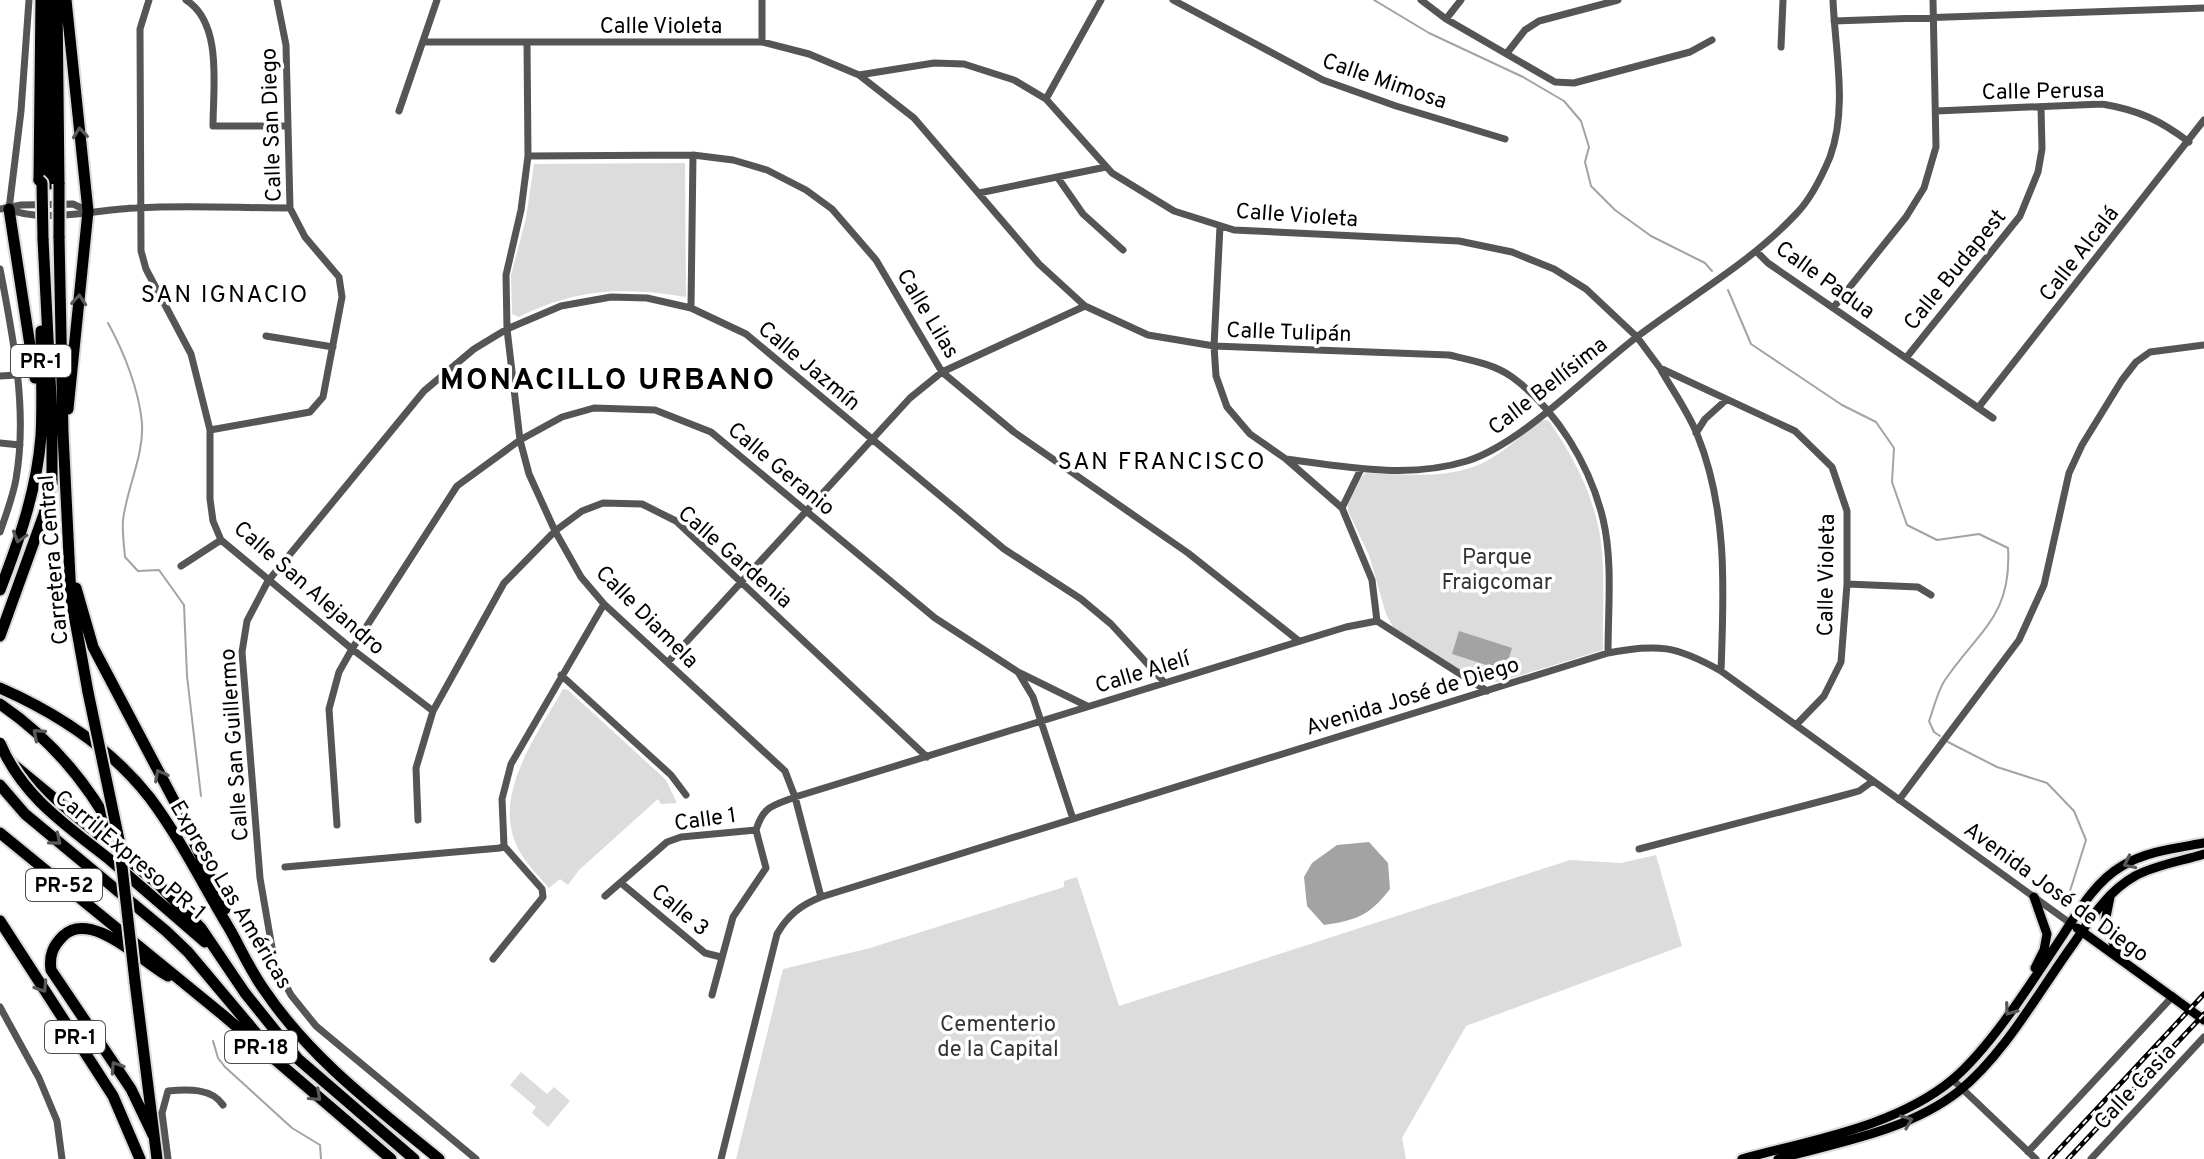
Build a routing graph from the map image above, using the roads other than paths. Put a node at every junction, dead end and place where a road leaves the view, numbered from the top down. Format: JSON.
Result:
{"nodes":[{"id":1,"x":29,"y":0,"type":"edge"},
{"id":2,"x":41,"y":0,"type":"edge"},
{"id":3,"x":49,"y":0,"type":"edge"},
{"id":4,"x":57,"y":0,"type":"edge"},
{"id":5,"x":66,"y":0,"type":"edge"},
{"id":6,"x":149,"y":0,"type":"edge"},
{"id":7,"x":186,"y":0,"type":"edge"},
{"id":8,"x":277,"y":0,"type":"edge"},
{"id":9,"x":437,"y":0,"type":"edge"},
{"id":10,"x":762,"y":0,"type":"edge"},
{"id":11,"x":1101,"y":0,"type":"edge"},
{"id":12,"x":1173,"y":0,"type":"edge"},
{"id":13,"x":1421,"y":0,"type":"edge"},
{"id":14,"x":1461,"y":0,"type":"edge"},
{"id":15,"x":1618,"y":0,"type":"edge"},
{"id":16,"x":1783,"y":0,"type":"edge"},
{"id":17,"x":1833,"y":0,"type":"edge"},
{"id":18,"x":1933,"y":0,"type":"edge"},
{"id":19,"x":2204,"y":8,"type":"edge"},
{"id":20,"x":1933,"y":17,"type":"junction"},
{"id":21,"x":1446,"y":19,"type":"junction"},
{"id":22,"x":1834,"y":21,"type":"junction"},
{"id":23,"x":1712,"y":40,"type":"dead end"},
{"id":24,"x":423,"y":42,"type":"junction"},
{"id":25,"x":762,"y":42,"type":"junction"},
{"id":26,"x":527,"y":43,"type":"junction"},
{"id":27,"x":1781,"y":47,"type":"dead end"},
{"id":28,"x":1507,"y":53,"type":"junction"},
{"id":29,"x":889,"y":71,"type":"junction"},
{"id":30,"x":859,"y":75,"type":"junction"},
{"id":31,"x":883,"y":90,"type":"junction"},
{"id":32,"x":1046,"y":99,"type":"junction"},
{"id":33,"x":2041,"y":107,"type":"junction"},
{"id":34,"x":399,"y":111,"type":"dead end"},
{"id":35,"x":1936,"y":111,"type":"junction"},
{"id":36,"x":2204,"y":120,"type":"edge"},
{"id":37,"x":286,"y":126,"type":"junction"},
{"id":38,"x":1505,"y":139,"type":"dead end"},
{"id":39,"x":2189,"y":142,"type":"junction"},
{"id":40,"x":693,"y":155,"type":"junction"},
{"id":41,"x":528,"y":156,"type":"junction"},
{"id":42,"x":1106,"y":167,"type":"junction"},
{"id":43,"x":1058,"y":178,"type":"junction"},
{"id":44,"x":49,"y":183,"type":"junction"},
{"id":45,"x":979,"y":193,"type":"junction"},
{"id":46,"x":139,"y":208,"type":"junction"},
{"id":47,"x":290,"y":208,"type":"junction"},
{"id":48,"x":4,"y":209,"type":"edge"},
{"id":49,"x":88,"y":211,"type":"junction"},
{"id":50,"x":1220,"y":226,"type":"junction"},
{"id":51,"x":48,"y":238,"type":"junction"},
{"id":52,"x":1123,"y":250,"type":"dead end"},
{"id":53,"x":1756,"y":251,"type":"junction"},
{"id":54,"x":0,"y":269,"type":"edge"},
{"id":55,"x":1085,"y":306,"type":"junction"},
{"id":56,"x":691,"y":308,"type":"junction"},
{"id":57,"x":1833,"y":308,"type":"junction"},
{"id":58,"x":507,"y":329,"type":"junction"},
{"id":59,"x":266,"y":336,"type":"dead end"},
{"id":60,"x":1637,"y":337,"type":"junction"},
{"id":61,"x":2204,"y":345,"type":"edge"},
{"id":62,"x":1214,"y":346,"type":"junction"},
{"id":63,"x":333,"y":347,"type":"junction"},
{"id":64,"x":1906,"y":358,"type":"junction"},
{"id":65,"x":1660,"y":368,"type":"junction"},
{"id":66,"x":942,"y":372,"type":"junction"},
{"id":67,"x":17,"y":375,"type":"junction"},
{"id":68,"x":0,"y":376,"type":"edge"},
{"id":69,"x":1726,"y":400,"type":"junction"},
{"id":70,"x":1978,"y":408,"type":"junction"},
{"id":71,"x":1548,"y":410,"type":"junction"},
{"id":72,"x":1993,"y":418,"type":"dead end"},
{"id":73,"x":42,"y":420,"type":"junction"},
{"id":74,"x":210,"y":430,"type":"junction"},
{"id":75,"x":63,"y":433,"type":"junction"},
{"id":76,"x":1696,"y":433,"type":"junction"},
{"id":77,"x":871,"y":439,"type":"junction"},
{"id":78,"x":520,"y":440,"type":"junction"},
{"id":79,"x":0,"y":443,"type":"edge"},
{"id":80,"x":20,"y":445,"type":"junction"},
{"id":81,"x":1286,"y":459,"type":"junction"},
{"id":82,"x":1361,"y":469,"type":"junction"},
{"id":83,"x":1342,"y":508,"type":"junction"},
{"id":84,"x":807,"y":511,"type":"junction"},
{"id":85,"x":555,"y":531,"type":"junction"},
{"id":86,"x":0,"y":532,"type":"edge"},
{"id":87,"x":221,"y":540,"type":"junction"},
{"id":88,"x":70,"y":560,"type":"junction"},
{"id":89,"x":181,"y":566,"type":"dead end"},
{"id":90,"x":268,"y":581,"type":"junction"},
{"id":91,"x":741,"y":581,"type":"junction"},
{"id":92,"x":1847,"y":584,"type":"junction"},
{"id":93,"x":0,"y":590,"type":"edge"},
{"id":94,"x":1931,"y":595,"type":"dead end"},
{"id":95,"x":604,"y":604,"type":"junction"},
{"id":96,"x":1377,"y":621,"type":"junction"},
{"id":97,"x":0,"y":636,"type":"edge"},
{"id":98,"x":1299,"y":641,"type":"junction"},
{"id":99,"x":352,"y":649,"type":"junction"},
{"id":100,"x":1608,"y":653,"type":"junction"},
{"id":101,"x":668,"y":662,"type":"junction"},
{"id":102,"x":1721,"y":671,"type":"junction"},
{"id":103,"x":1018,"y":672,"type":"junction"},
{"id":104,"x":561,"y":675,"type":"junction"},
{"id":105,"x":1165,"y":683,"type":"junction"},
{"id":106,"x":0,"y":688,"type":"edge"},
{"id":107,"x":1487,"y":691,"type":"junction"},
{"id":108,"x":0,"y":704,"type":"edge"},
{"id":109,"x":1089,"y":707,"type":"junction"},
{"id":110,"x":433,"y":711,"type":"junction"},
{"id":111,"x":1041,"y":721,"type":"junction"},
{"id":112,"x":1796,"y":725,"type":"junction"},
{"id":113,"x":0,"y":743,"type":"edge"},
{"id":114,"x":0,"y":754,"type":"edge"},
{"id":115,"x":927,"y":757,"type":"junction"},
{"id":116,"x":1873,"y":781,"type":"junction"},
{"id":117,"x":0,"y":785,"type":"edge"},
{"id":118,"x":686,"y":795,"type":"dead end"},
{"id":119,"x":795,"y":797,"type":"junction"},
{"id":120,"x":1899,"y":800,"type":"junction"},
{"id":121,"x":1073,"y":819,"type":"junction"},
{"id":122,"x":418,"y":820,"type":"dead end"},
{"id":123,"x":337,"y":825,"type":"dead end"},
{"id":124,"x":756,"y":830,"type":"junction"},
{"id":125,"x":0,"y":833,"type":"edge"},
{"id":126,"x":119,"y":840,"type":"junction"},
{"id":127,"x":2204,"y":843,"type":"edge"},
{"id":128,"x":504,"y":846,"type":"junction"},
{"id":129,"x":1639,"y":849,"type":"dead end"},
{"id":130,"x":2204,"y":854,"type":"edge"},
{"id":131,"x":285,"y":867,"type":"dead end"},
{"id":132,"x":621,"y":883,"type":"junction"},
{"id":133,"x":2111,"y":894,"type":"junction"},
{"id":134,"x":605,"y":896,"type":"dead end"},
{"id":135,"x":821,"y":897,"type":"junction"},
{"id":136,"x":2034,"y":897,"type":"junction"},
{"id":137,"x":0,"y":921,"type":"edge"},
{"id":138,"x":2070,"y":923,"type":"junction"},
{"id":139,"x":2081,"y":932,"type":"junction"},
{"id":140,"x":129,"y":937,"type":"joint"},
{"id":141,"x":240,"y":947,"type":"junction"},
{"id":142,"x":215,"y":949,"type":"junction"},
{"id":143,"x":721,"y":957,"type":"junction"},
{"id":144,"x":2119,"y":958,"type":"junction"},
{"id":145,"x":493,"y":959,"type":"dead end"},
{"id":146,"x":2032,"y":979,"type":"junction"},
{"id":147,"x":197,"y":993,"type":"junction"},
{"id":148,"x":712,"y":995,"type":"dead end"},
{"id":149,"x":2173,"y":996,"type":"junction"},
{"id":150,"x":0,"y":1007,"type":"edge"},
{"id":151,"x":2204,"y":1020,"type":"edge"},
{"id":152,"x":2204,"y":1037,"type":"edge"},
{"id":153,"x":285,"y":1068,"type":"junction"},
{"id":154,"x":1952,"y":1079,"type":"junction"},
{"id":155,"x":1962,"y":1088,"type":"junction"},
{"id":156,"x":223,"y":1105,"type":"dead end"},
{"id":157,"x":153,"y":1135,"type":"junction"},
{"id":158,"x":2028,"y":1152,"type":"junction"},
{"id":159,"x":2094,"y":1158,"type":"edge"},
{"id":160,"x":62,"y":1159,"type":"edge"},
{"id":161,"x":140,"y":1159,"type":"edge"},
{"id":162,"x":157,"y":1159,"type":"edge"},
{"id":163,"x":168,"y":1159,"type":"edge"},
{"id":164,"x":391,"y":1159,"type":"edge"},
{"id":165,"x":414,"y":1159,"type":"edge"},
{"id":166,"x":439,"y":1159,"type":"edge"},
{"id":167,"x":476,"y":1159,"type":"edge"},
{"id":168,"x":721,"y":1159,"type":"edge"},
{"id":169,"x":1742,"y":1159,"type":"edge"},
{"id":170,"x":1778,"y":1159,"type":"edge"},
{"id":171,"x":2036,"y":1159,"type":"edge"}],
"edges":[{"from":1,"to":48,"type":"street"},
{"from":2,"to":44,"type":"highway","name":"Carretera Central","number":"PR-1"},
{"from":3,"to":44,"type":"highway"},
{"from":4,"to":44,"type":"highway","name":"Carretera Central","number":"PR-1"},
{"from":49,"to":5,"type":"highway","one_way":true},
{"from":6,"to":46,"type":"street","name":"Calle San Alejandro"},
{"from":7,"to":37,"type":"street"},
{"from":8,"to":37,"type":"street","name":"Calle San Diego"},
{"from":9,"to":24,"type":"street"},
{"from":10,"to":25,"type":"street"},
{"from":11,"to":32,"type":"street"},
{"from":12,"to":38,"type":"street","name":"Calle Mimosa"},
{"from":13,"to":21,"type":"street"},
{"from":14,"to":21,"type":"street"},
{"from":15,"to":28,"type":"street"},
{"from":16,"to":27,"type":"street"},
{"from":17,"to":22,"type":"street","name":"Calle Bellísima"},
{"from":18,"to":20,"type":"street"},
{"from":19,"to":20,"type":"street"},
{"from":20,"to":22,"type":"street"},
{"from":20,"to":35,"type":"street"},
{"from":21,"to":28,"type":"street"},
{"from":22,"to":53,"type":"street","name":"Calle Bellísima"},
{"from":23,"to":28,"type":"street"},
{"from":24,"to":26,"type":"street","name":"Calle Violeta"},
{"from":24,"to":34,"type":"street"},
{"from":25,"to":26,"type":"street","name":"Calle Violeta"},
{"from":25,"to":30,"type":"street","name":"Calle Violeta"},
{"from":26,"to":41,"type":"street","name":"Calle Diamela"},
{"from":29,"to":30,"type":"street","name":"Calle Violeta"},
{"from":29,"to":31,"type":"street"},
{"from":29,"to":32,"type":"street","name":"Calle Violeta"},
{"from":30,"to":31,"type":"street","name":"Calle Tulipán"},
{"from":31,"to":45,"type":"street","name":"Calle Tulipán"},
{"from":32,"to":42,"type":"street","name":"Calle Violeta"},
{"from":33,"to":35,"type":"street","name":"Calle Perusa"},
{"from":33,"to":39,"type":"street","name":"Calle Perusa"},
{"from":33,"to":64,"type":"street","name":"Calle Budapest"},
{"from":35,"to":57,"type":"street"},
{"from":36,"to":39,"type":"street","name":"Calle Alcalá"},
{"from":37,"to":47,"type":"street","name":"Calle San Diego"},
{"from":39,"to":70,"type":"street","name":"Calle Alcalá"},
{"from":40,"to":41,"type":"street","name":"Calle Lilas"},
{"from":40,"to":56,"type":"street"},
{"from":40,"to":66,"type":"street","name":"Calle Lilas"},
{"from":41,"to":58,"type":"street","name":"Calle Diamela"},
{"from":42,"to":43,"type":"street"},
{"from":42,"to":50,"type":"street","name":"Calle Violeta"},
{"from":43,"to":45,"type":"street"},
{"from":43,"to":52,"type":"street"},
{"from":44,"to":51,"type":"highway","name":"Carretera Central","number":"PR-1","bridge":true},
{"from":44,"to":51,"type":"highway","name":"Carretera Central","number":"PR-1","bridge":true},
{"from":45,"to":55,"type":"street","name":"Calle Tulipán"},
{"from":46,"to":47,"type":"street"},
{"from":46,"to":49,"type":"street"},
{"from":46,"to":74,"type":"street","name":"Calle San Alejandro"},
{"from":47,"to":63,"type":"street","name":"Calle San Diego"},
{"from":48,"to":49,"type":"street"},
{"from":48,"to":73,"type":"highway"},
{"from":75,"to":49,"type":"highway","one_way":true},
{"from":50,"to":60,"type":"street","name":"Calle Violeta"},
{"from":50,"to":62,"type":"street"},
{"from":51,"to":73,"type":"highway","name":"Carretera Central","number":"PR-1"},
{"from":51,"to":75,"type":"highway","name":"Carretera Central","number":"PR-1"},
{"from":51,"to":97,"type":"highway"},
{"from":53,"to":57,"type":"street","name":"Calle Padua"},
{"from":53,"to":60,"type":"street","name":"Calle Bellísima"},
{"from":54,"to":67,"type":"street"},
{"from":55,"to":62,"type":"street","name":"Calle Tulipán"},
{"from":55,"to":66,"type":"street"},
{"from":56,"to":58,"type":"street","name":"Calle Jazmín"},
{"from":56,"to":77,"type":"street","name":"Calle Jazmín"},
{"from":57,"to":64,"type":"street","name":"Calle Padua"},
{"from":58,"to":78,"type":"street","name":"Calle Diamela"},
{"from":58,"to":90,"type":"street","name":"Calle Jazmín"},
{"from":59,"to":63,"type":"street"},
{"from":60,"to":65,"type":"street","name":"Calle Violeta"},
{"from":60,"to":71,"type":"street","name":"Calle Bellísima"},
{"from":61,"to":120,"type":"street"},
{"from":62,"to":71,"type":"street","name":"Calle Tulipán"},
{"from":62,"to":81,"type":"street"},
{"from":63,"to":74,"type":"street","name":"Calle San Diego"},
{"from":64,"to":70,"type":"street","name":"Calle Padua"},
{"from":65,"to":69,"type":"street","name":"Calle Violeta"},
{"from":65,"to":76,"type":"street"},
{"from":66,"to":77,"type":"street"},
{"from":66,"to":98,"type":"street","name":"Calle Lilas"},
{"from":67,"to":68,"type":"street"},
{"from":67,"to":80,"type":"street"},
{"from":69,"to":76,"type":"street"},
{"from":69,"to":92,"type":"street","name":"Calle Violeta"},
{"from":70,"to":72,"type":"street","name":"Calle Padua"},
{"from":71,"to":82,"type":"street","name":"Calle Bellísima"},
{"from":71,"to":100,"type":"street","name":"Calle Tulipán"},
{"from":73,"to":93,"type":"highway","name":"Carretera Central","number":"PR-1","one_way":true},
{"from":74,"to":87,"type":"street","name":"Calle San Alejandro"},
{"from":75,"to":88,"type":"highway","name":"Carretera Central","number":"PR-1"},
{"from":76,"to":102,"type":"street"},
{"from":77,"to":84,"type":"street"},
{"from":77,"to":105,"type":"street","name":"Calle Jazmín"},
{"from":78,"to":84,"type":"street","name":"Calle Geranio"},
{"from":78,"to":85,"type":"street","name":"Calle Diamela"},
{"from":78,"to":99,"type":"street","name":"Calle Geranio"},
{"from":79,"to":80,"type":"street"},
{"from":80,"to":86,"type":"street"},
{"from":81,"to":82,"type":"street","name":"Calle Bellísima"},
{"from":81,"to":83,"type":"street"},
{"from":82,"to":83,"type":"street"},
{"from":83,"to":96,"type":"street"},
{"from":84,"to":91,"type":"street"},
{"from":84,"to":103,"type":"street","name":"Calle Geranio"},
{"from":85,"to":91,"type":"street","name":"Calle Gardenia"},
{"from":85,"to":95,"type":"street","name":"Calle Diamela"},
{"from":85,"to":110,"type":"street","name":"Calle Gardenia"},
{"from":87,"to":89,"type":"street"},
{"from":87,"to":90,"type":"street","name":"Calle San Alejandro"},
{"from":88,"to":126,"type":"highway","name":"Carretera Central","number":"PR-1","bridge":true},
{"from":141,"to":88,"type":"highway","one_way":true},
{"from":90,"to":99,"type":"street","name":"Calle San Alejandro"},
{"from":90,"to":167,"type":"street","name":"Calle San Guillermo"},
{"from":91,"to":101,"type":"street"},
{"from":91,"to":115,"type":"street","name":"Calle Gardenia"},
{"from":92,"to":94,"type":"street"},
{"from":92,"to":112,"type":"street","name":"Calle Violeta"},
{"from":95,"to":101,"type":"street","name":"Calle Diamela"},
{"from":95,"to":104,"type":"street"},
{"from":96,"to":98,"type":"street","name":"Calle Alelí"},
{"from":96,"to":107,"type":"street"},
{"from":98,"to":105,"type":"street","name":"Calle Alelí"},
{"from":99,"to":110,"type":"street","name":"Calle San Alejandro"},
{"from":99,"to":123,"type":"street","name":"Calle Geranio"},
{"from":100,"to":102,"type":"street","name":"Avenida José de Diego"},
{"from":100,"to":107,"type":"street","name":"Avenida José de Diego"},
{"from":101,"to":119,"type":"street","name":"Calle Diamela"},
{"from":102,"to":112,"type":"street","name":"Avenida José de Diego"},
{"from":103,"to":109,"type":"street","name":"Calle Geranio"},
{"from":103,"to":111,"type":"street","name":"Calle Geranio"},
{"from":104,"to":118,"type":"street"},
{"from":104,"to":128,"type":"street"},
{"from":105,"to":109,"type":"street","name":"Calle Alelí"},
{"from":106,"to":141,"type":"highway","name":"Expreso Las Américas","number":"PR-18"},
{"from":107,"to":121,"type":"street","name":"Avenida José de Diego"},
{"from":126,"to":108,"type":"highway","one_way":true},
{"from":109,"to":111,"type":"street","name":"Calle Alelí"},
{"from":110,"to":122,"type":"street","name":"Calle Gardenia"},
{"from":111,"to":115,"type":"street","name":"Calle Alelí"},
{"from":111,"to":121,"type":"street","name":"Calle Geranio"},
{"from":112,"to":116,"type":"street","name":"Avenida José de Diego"},
{"from":113,"to":142,"type":"highway","name":"Carril Expreso PR-1","bridge":true},
{"from":114,"to":142,"type":"highway"},
{"from":115,"to":119,"type":"street","name":"Calle Alelí"},
{"from":116,"to":120,"type":"street","name":"Avenida José de Diego"},
{"from":116,"to":129,"type":"street"},
{"from":117,"to":153,"type":"highway","one_way":true},
{"from":119,"to":124,"type":"street","name":"Calle 1"},
{"from":119,"to":135,"type":"street","name":"Calle Diamela"},
{"from":120,"to":136,"type":"street","name":"Avenida José de Diego"},
{"from":121,"to":135,"type":"street","name":"Avenida José de Diego"},
{"from":124,"to":132,"type":"street","name":"Calle 1"},
{"from":124,"to":143,"type":"street"},
{"from":125,"to":140,"type":"highway","number":"PR-52"},
{"from":126,"to":157,"type":"highway","name":"Carretera Central","number":"PR-1","bridge":true},
{"from":127,"to":138,"type":"main road","one_way":true},
{"from":128,"to":131,"type":"street"},
{"from":128,"to":145,"type":"street"},
{"from":130,"to":133,"type":"main road"},
{"from":132,"to":134,"type":"street","name":"Calle 1"},
{"from":132,"to":143,"type":"street","name":"Calle 3"},
{"from":133,"to":139,"type":"main road"},
{"from":133,"to":144,"type":"main road"},
{"from":135,"to":168,"type":"street","name":"Avenida José de Diego"},
{"from":136,"to":138,"type":"street","name":"Avenida José de Diego"},
{"from":136,"to":146,"type":"main road"},
{"from":137,"to":161,"type":"highway","number":"PR-1","one_way":true},
{"from":138,"to":139,"type":"main road","name":"Avenida José de Diego"},
{"from":138,"to":146,"type":"main road"},
{"from":139,"to":144,"type":"main road","name":"Avenida José de Diego"},
{"from":139,"to":155,"type":"main road"},
{"from":140,"to":147,"type":"highway","number":"PR-18"},
{"from":141,"to":166,"type":"highway","name":"Expreso Las Américas","number":"PR-18"},
{"from":142,"to":165,"type":"highway"},
{"from":143,"to":148,"type":"street"},
{"from":144,"to":149,"type":"main road","name":"Avenida José de Diego"},
{"from":146,"to":154,"type":"main road","one_way":true},
{"from":147,"to":153,"type":"highway","number":"PR-18"},
{"from":157,"to":147,"type":"highway","one_way":true},
{"from":149,"to":151,"type":"main road","name":"Avenida José de Diego"},
{"from":149,"to":158,"type":"street"},
{"from":150,"to":160,"type":"street"},
{"from":152,"to":159,"type":"street","name":"Calle Casia"},
{"from":153,"to":164,"type":"highway","number":"PR-18","one_way":true},
{"from":154,"to":155,"type":"street"},
{"from":154,"to":169,"type":"main road"},
{"from":155,"to":158,"type":"street"},
{"from":170,"to":155,"type":"main road","one_way":true},
{"from":156,"to":163,"type":"street"},
{"from":157,"to":162,"type":"highway","name":"Carretera Central","number":"PR-1"},
{"from":158,"to":171,"type":"street"}]}
